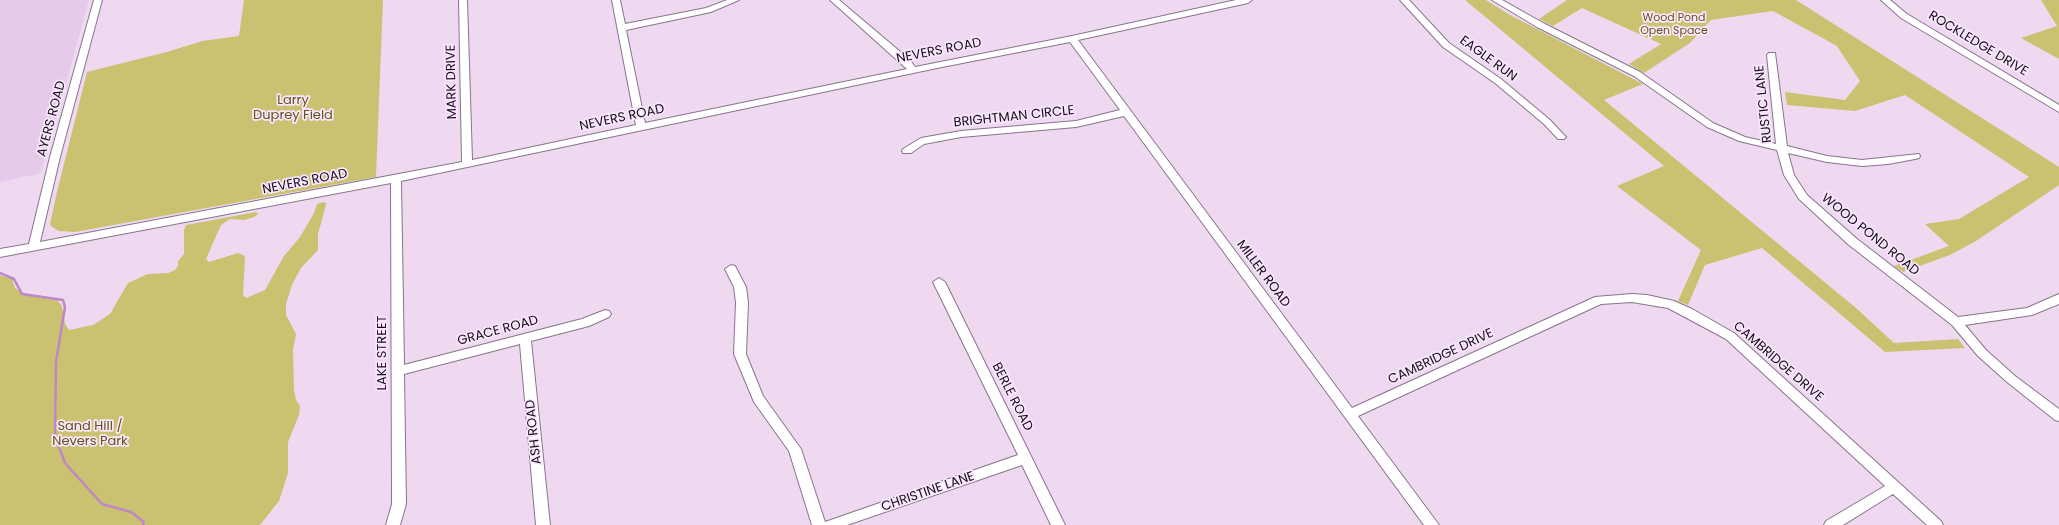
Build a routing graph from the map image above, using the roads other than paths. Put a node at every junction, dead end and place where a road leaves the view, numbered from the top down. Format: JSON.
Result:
{"nodes":[{"id":1,"x":98,"y":0,"type":"edge"},
{"id":2,"x":463,"y":0,"type":"edge"},
{"id":3,"x":616,"y":0,"type":"edge"},
{"id":4,"x":735,"y":0,"type":"edge"},
{"id":5,"x":834,"y":0,"type":"edge"},
{"id":6,"x":1248,"y":0,"type":"edge"},
{"id":7,"x":1404,"y":0,"type":"edge"},
{"id":8,"x":1496,"y":0,"type":"edge"},
{"id":9,"x":1885,"y":0,"type":"edge"},
{"id":10,"x":621,"y":28,"type":"junction"},
{"id":11,"x":1072,"y":39,"type":"junction"},
{"id":12,"x":1772,"y":55,"type":"dead end"},
{"id":13,"x":913,"y":70,"type":"junction"},
{"id":14,"x":2059,"y":109,"type":"edge"},
{"id":15,"x":1126,"y":112,"type":"junction"},
{"id":16,"x":641,"y":128,"type":"junction"},
{"id":17,"x":1561,"y":137,"type":"dead end"},
{"id":18,"x":1782,"y":150,"type":"junction"},
{"id":19,"x":907,"y":151,"type":"dead end"},
{"id":20,"x":1915,"y":156,"type":"dead end"},
{"id":21,"x":467,"y":164,"type":"junction"},
{"id":22,"x":396,"y":179,"type":"junction"},
{"id":23,"x":34,"y":246,"type":"junction"},
{"id":24,"x":0,"y":253,"type":"edge"},
{"id":25,"x":731,"y":268,"type":"dead end"},
{"id":26,"x":939,"y":282,"type":"dead end"},
{"id":27,"x":2059,"y":298,"type":"edge"},
{"id":28,"x":605,"y":314,"type":"dead end"},
{"id":29,"x":1956,"y":322,"type":"junction"},
{"id":30,"x":525,"y":339,"type":"junction"},
{"id":31,"x":398,"y":372,"type":"junction"},
{"id":32,"x":1351,"y":414,"type":"junction"},
{"id":33,"x":2059,"y":416,"type":"edge"},
{"id":34,"x":1026,"y":458,"type":"junction"},
{"id":35,"x":1894,"y":487,"type":"junction"},
{"id":36,"x":393,"y":525,"type":"edge"},
{"id":37,"x":543,"y":525,"type":"edge"},
{"id":38,"x":819,"y":525,"type":"edge"},
{"id":39,"x":830,"y":525,"type":"edge"},
{"id":40,"x":1058,"y":525,"type":"edge"},
{"id":41,"x":1432,"y":525,"type":"edge"},
{"id":42,"x":1831,"y":525,"type":"edge"},
{"id":43,"x":1936,"y":525,"type":"edge"}],
"edges":[{"from":1,"to":23,"type":"street","name":"AYERS ROAD"},
{"from":2,"to":21,"type":"street","name":"MARK DRIVE"},
{"from":3,"to":10,"type":"street"},
{"from":4,"to":10,"type":"street"},
{"from":5,"to":13,"type":"street"},
{"from":6,"to":11,"type":"street","name":"NEVERS ROAD"},
{"from":7,"to":17,"type":"street","name":"EAGLE RUN"},
{"from":8,"to":18,"type":"street"},
{"from":9,"to":14,"type":"street","name":"ROCKLEDGE DRIVE"},
{"from":10,"to":16,"type":"street"},
{"from":11,"to":13,"type":"street","name":"NEVERS ROAD"},
{"from":11,"to":15,"type":"street","name":"MILLER ROAD"},
{"from":12,"to":18,"type":"street","name":"RUSTIC LANE"},
{"from":13,"to":16,"type":"street","name":"NEVERS ROAD"},
{"from":15,"to":19,"type":"street","name":"BRIGHTMAN CIRCLE"},
{"from":15,"to":32,"type":"street","name":"MILLER ROAD"},
{"from":16,"to":21,"type":"street","name":"NEVERS ROAD"},
{"from":18,"to":20,"type":"street"},
{"from":18,"to":29,"type":"street","name":"WOOD POND ROAD"},
{"from":21,"to":22,"type":"street","name":"NEVERS ROAD"},
{"from":22,"to":23,"type":"street","name":"NEVERS ROAD"},
{"from":22,"to":31,"type":"street","name":"LAKE STREET"},
{"from":23,"to":24,"type":"street","name":"NEVERS ROAD"},
{"from":25,"to":38,"type":"street"},
{"from":26,"to":34,"type":"street","name":"BERLE ROAD"},
{"from":27,"to":29,"type":"street"},
{"from":28,"to":30,"type":"street","name":"GRACE ROAD"},
{"from":29,"to":33,"type":"street","name":"WOOD POND ROAD"},
{"from":30,"to":31,"type":"street","name":"GRACE ROAD"},
{"from":30,"to":37,"type":"street","name":"ASH ROAD"},
{"from":31,"to":36,"type":"street","name":"LAKE STREET"},
{"from":32,"to":35,"type":"street","name":"CAMBRIDGE DRIVE"},
{"from":32,"to":41,"type":"street","name":"MILLER ROAD"},
{"from":34,"to":39,"type":"street","name":"CHRISTINE LANE"},
{"from":34,"to":40,"type":"street","name":"BERLE ROAD"},
{"from":35,"to":42,"type":"street"},
{"from":35,"to":43,"type":"street","name":"CAMBRIDGE DRIVE"}]}
